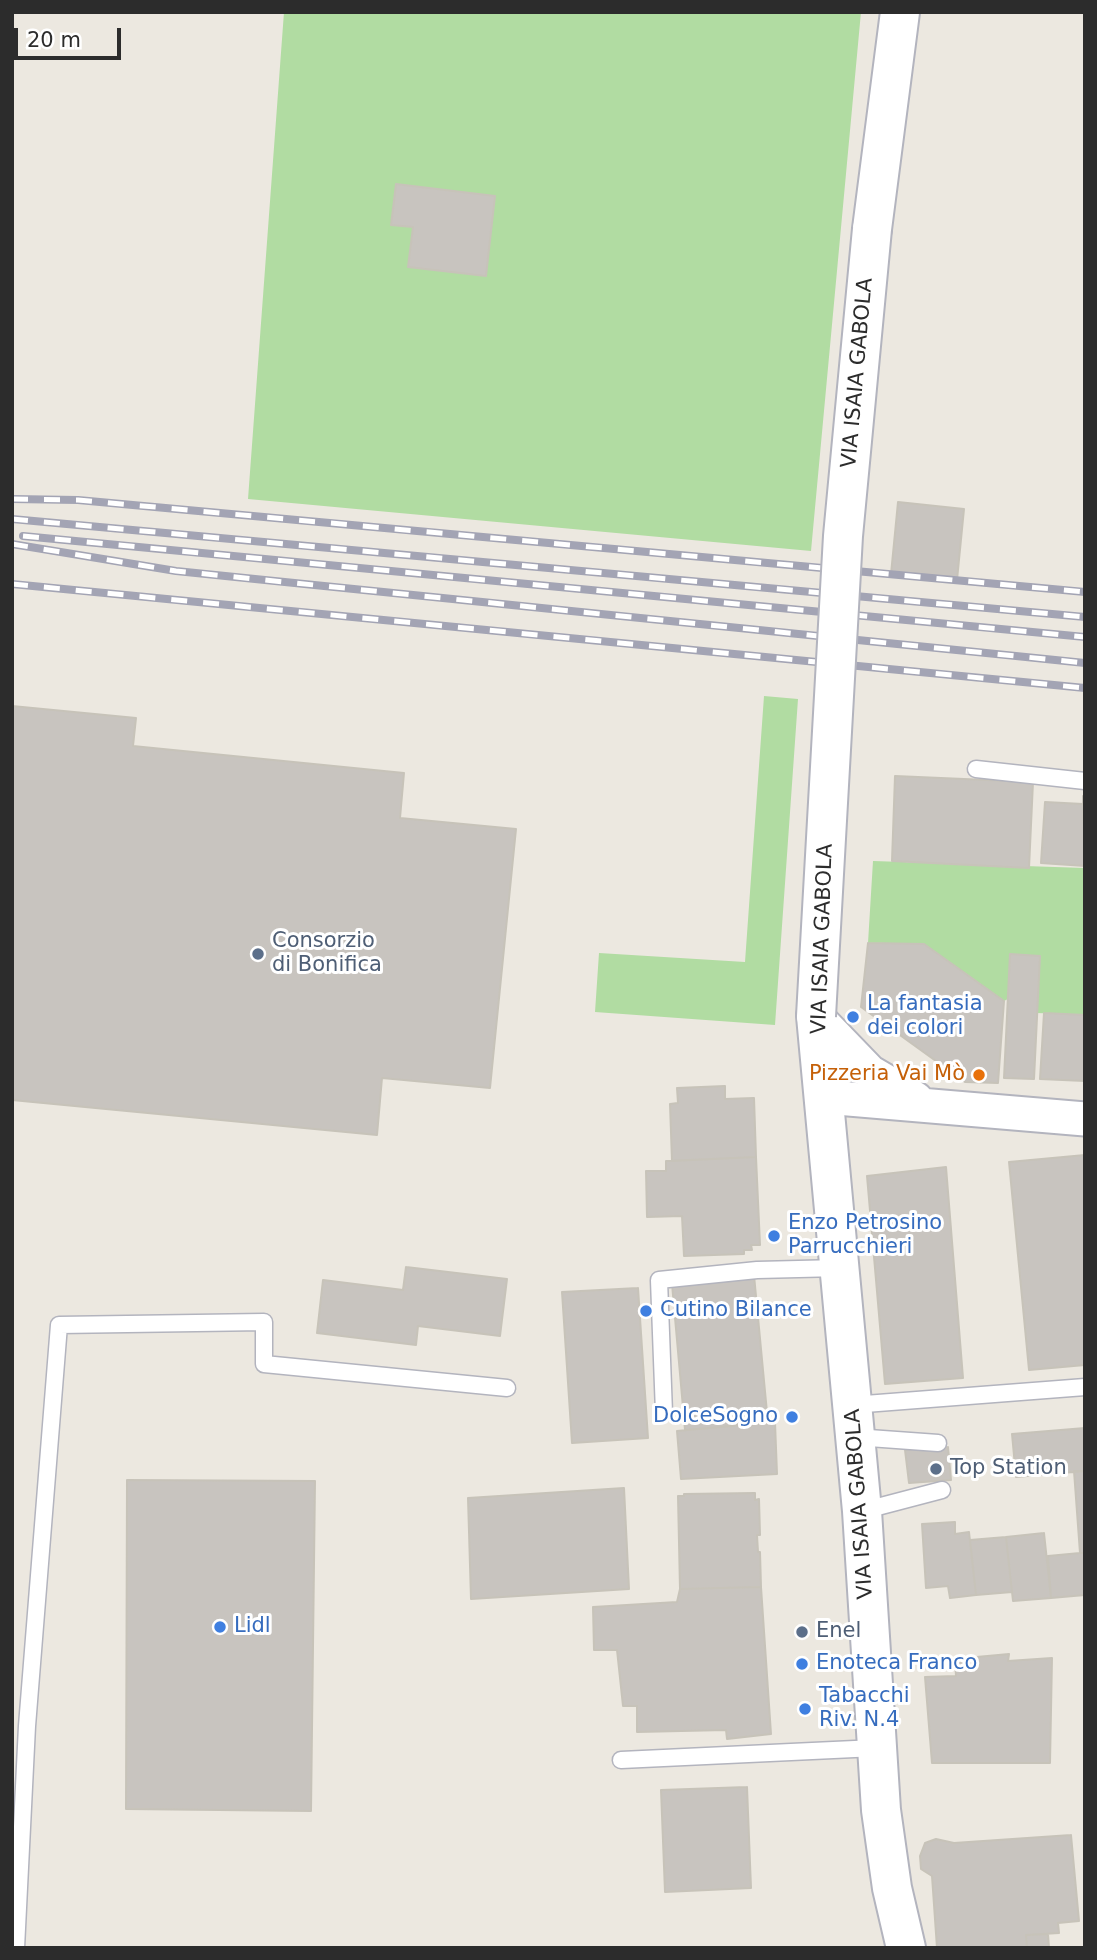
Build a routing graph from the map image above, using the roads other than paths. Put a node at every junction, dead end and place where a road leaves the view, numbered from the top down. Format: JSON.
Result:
{"nodes":[{"id":1,"x":900,"y":12,"type":"edge"},
{"id":2,"x":976,"y":769,"type":"dead end"},
{"id":3,"x":1085,"y":781,"type":"edge"},
{"id":4,"x":816,"y":1016,"type":"junction"},
{"id":5,"x":825,"y":1097,"type":"junction"},
{"id":6,"x":949,"y":1108,"type":"junction"},
{"id":7,"x":1085,"y":1119,"type":"edge"},
{"id":8,"x":840,"y":1268,"type":"junction"},
{"id":9,"x":1085,"y":1387,"type":"edge"},
{"id":10,"x":507,"y":1388,"type":"dead end"},
{"id":11,"x":664,"y":1413,"type":"dead end"},
{"id":12,"x":854,"y":1421,"type":"junction"},
{"id":13,"x":938,"y":1443,"type":"dead end"},
{"id":14,"x":942,"y":1490,"type":"dead end"},
{"id":15,"x":862,"y":1511,"type":"junction"},
{"id":16,"x":876,"y":1748,"type":"junction"},
{"id":17,"x":621,"y":1760,"type":"dead end"},
{"id":18,"x":16,"y":1948,"type":"edge"},
{"id":19,"x":906,"y":1948,"type":"edge"}],
"edges":[{"from":1,"to":4,"type":"street","name":"VIA ISAIA GABOLA","bridge":true},
{"from":2,"to":3,"type":"lane"},
{"from":4,"to":5,"type":"street","name":"VIA ISAIA GABOLA"},
{"from":4,"to":6,"type":"street"},
{"from":5,"to":6,"type":"street"},
{"from":5,"to":8,"type":"street","name":"VIA ISAIA GABOLA"},
{"from":6,"to":7,"type":"street"},
{"from":8,"to":11,"type":"lane"},
{"from":8,"to":12,"type":"street","name":"VIA ISAIA GABOLA"},
{"from":9,"to":12,"type":"lane"},
{"from":10,"to":18,"type":"lane"},
{"from":12,"to":13,"type":"lane"},
{"from":12,"to":15,"type":"street","name":"VIA ISAIA GABOLA"},
{"from":14,"to":15,"type":"lane"},
{"from":15,"to":16,"type":"street","name":"VIA ISAIA GABOLA"},
{"from":16,"to":17,"type":"lane"},
{"from":16,"to":19,"type":"street","name":"VIA ISAIA GABOLA"}]}
